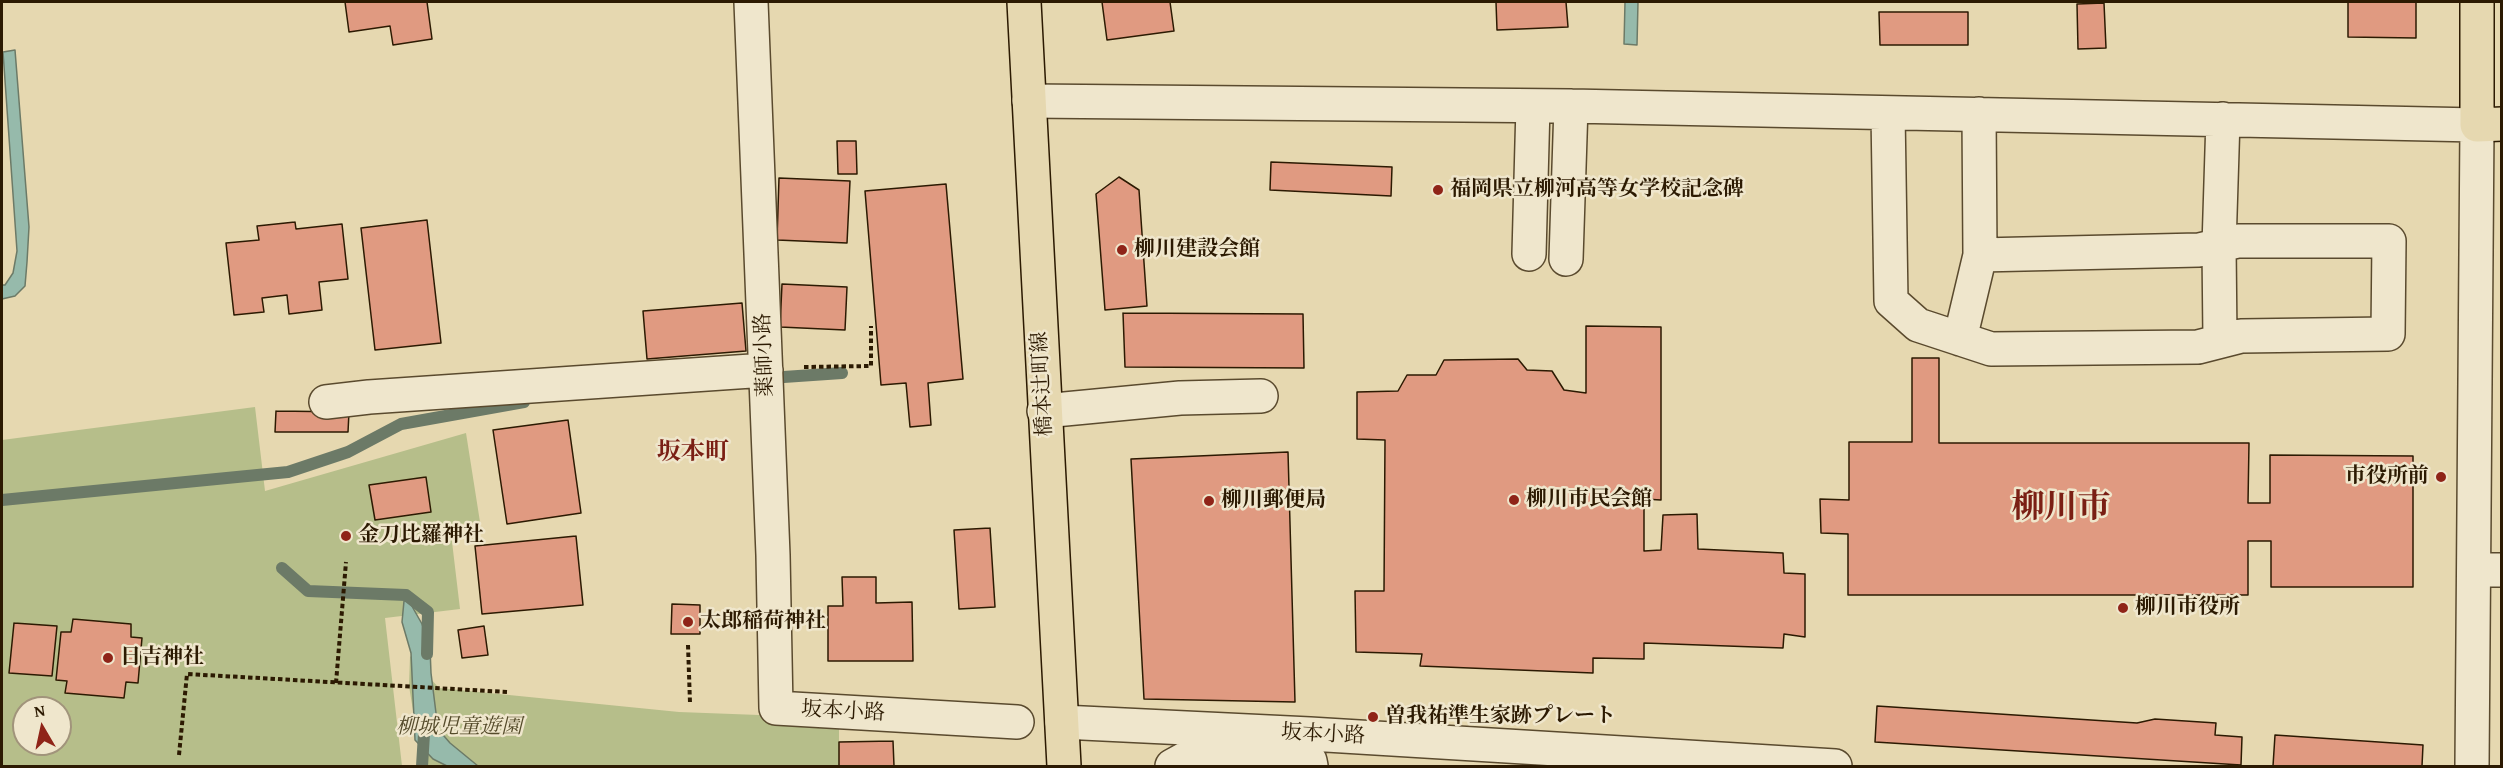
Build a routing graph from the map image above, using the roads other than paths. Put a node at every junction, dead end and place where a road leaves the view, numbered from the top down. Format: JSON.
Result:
{"nodes":[{"id":1,"x":751,"y":2,"type":"edge"},
{"id":2,"x":1024,"y":2,"type":"edge"},
{"id":3,"x":2477,"y":2,"type":"edge"},
{"id":4,"x":1029,"y":101,"type":"junction"},
{"id":5,"x":1533,"y":106,"type":"junction"},
{"id":6,"x":1571,"y":106,"type":"junction"},
{"id":7,"x":1888,"y":113,"type":"junction"},
{"id":8,"x":1979,"y":114,"type":"junction"},
{"id":9,"x":2223,"y":119,"type":"junction"},
{"id":10,"x":2489,"y":125,"type":"edge"},
{"id":11,"x":2218,"y":246,"type":"junction"},
{"id":12,"x":1529,"y":254,"type":"dead end"},
{"id":13,"x":1980,"y":255,"type":"junction"},
{"id":14,"x":1566,"y":259,"type":"dead end"},
{"id":15,"x":1960,"y":339,"type":"junction"},
{"id":16,"x":2220,"y":340,"type":"junction"},
{"id":17,"x":766,"y":378,"type":"junction"},
{"id":18,"x":1261,"y":396,"type":"dead end"},
{"id":19,"x":326,"y":402,"type":"dead end"},
{"id":20,"x":1044,"y":411,"type":"junction"},
{"id":21,"x":2488,"y":570,"type":"edge"},
{"id":22,"x":776,"y":708,"type":"joint"},
{"id":23,"x":1017,"y":722,"type":"dead end"},
{"id":24,"x":1062,"y":722,"type":"junction"},
{"id":25,"x":1186,"y":750,"type":"edge"},
{"id":26,"x":1310,"y":754,"type":"edge"},
{"id":27,"x":1064,"y":766,"type":"edge"},
{"id":28,"x":1835,"y":766,"type":"edge"},
{"id":29,"x":2472,"y":766,"type":"edge"}],
"edges":[{"from":1,"to":17,"type":"street","name":"薬師小路"},
{"from":2,"to":4,"type":"main road","name":"橋本辻町線"},
{"from":3,"to":10,"type":"main road"},
{"from":4,"to":5,"type":"street"},
{"from":4,"to":20,"type":"main road","name":"橋本辻町線"},
{"from":5,"to":6,"type":"street"},
{"from":5,"to":12,"type":"street"},
{"from":6,"to":7,"type":"street"},
{"from":6,"to":14,"type":"street"},
{"from":7,"to":8,"type":"street"},
{"from":7,"to":15,"type":"street"},
{"from":8,"to":9,"type":"street"},
{"from":8,"to":13,"type":"street"},
{"from":9,"to":10,"type":"street"},
{"from":9,"to":11,"type":"street"},
{"from":10,"to":21,"type":"street"},
{"from":11,"to":13,"type":"street"},
{"from":11,"to":16,"type":"street"},
{"from":11,"to":16,"type":"street"},
{"from":13,"to":15,"type":"street"},
{"from":15,"to":16,"type":"street"},
{"from":17,"to":19,"type":"street"},
{"from":17,"to":22,"type":"street","name":"薬師小路"},
{"from":18,"to":20,"type":"street"},
{"from":20,"to":24,"type":"main road","name":"橋本辻町線"},
{"from":21,"to":29,"type":"street"},
{"from":22,"to":23,"type":"street","name":"坂本小路"},
{"from":24,"to":25,"type":"street","name":"坂本小路"},
{"from":24,"to":27,"type":"main road","name":"橋本辻町線"},
{"from":25,"to":26,"type":"street","name":"坂本小路"},
{"from":26,"to":28,"type":"street","name":"坂本小路"}]}
